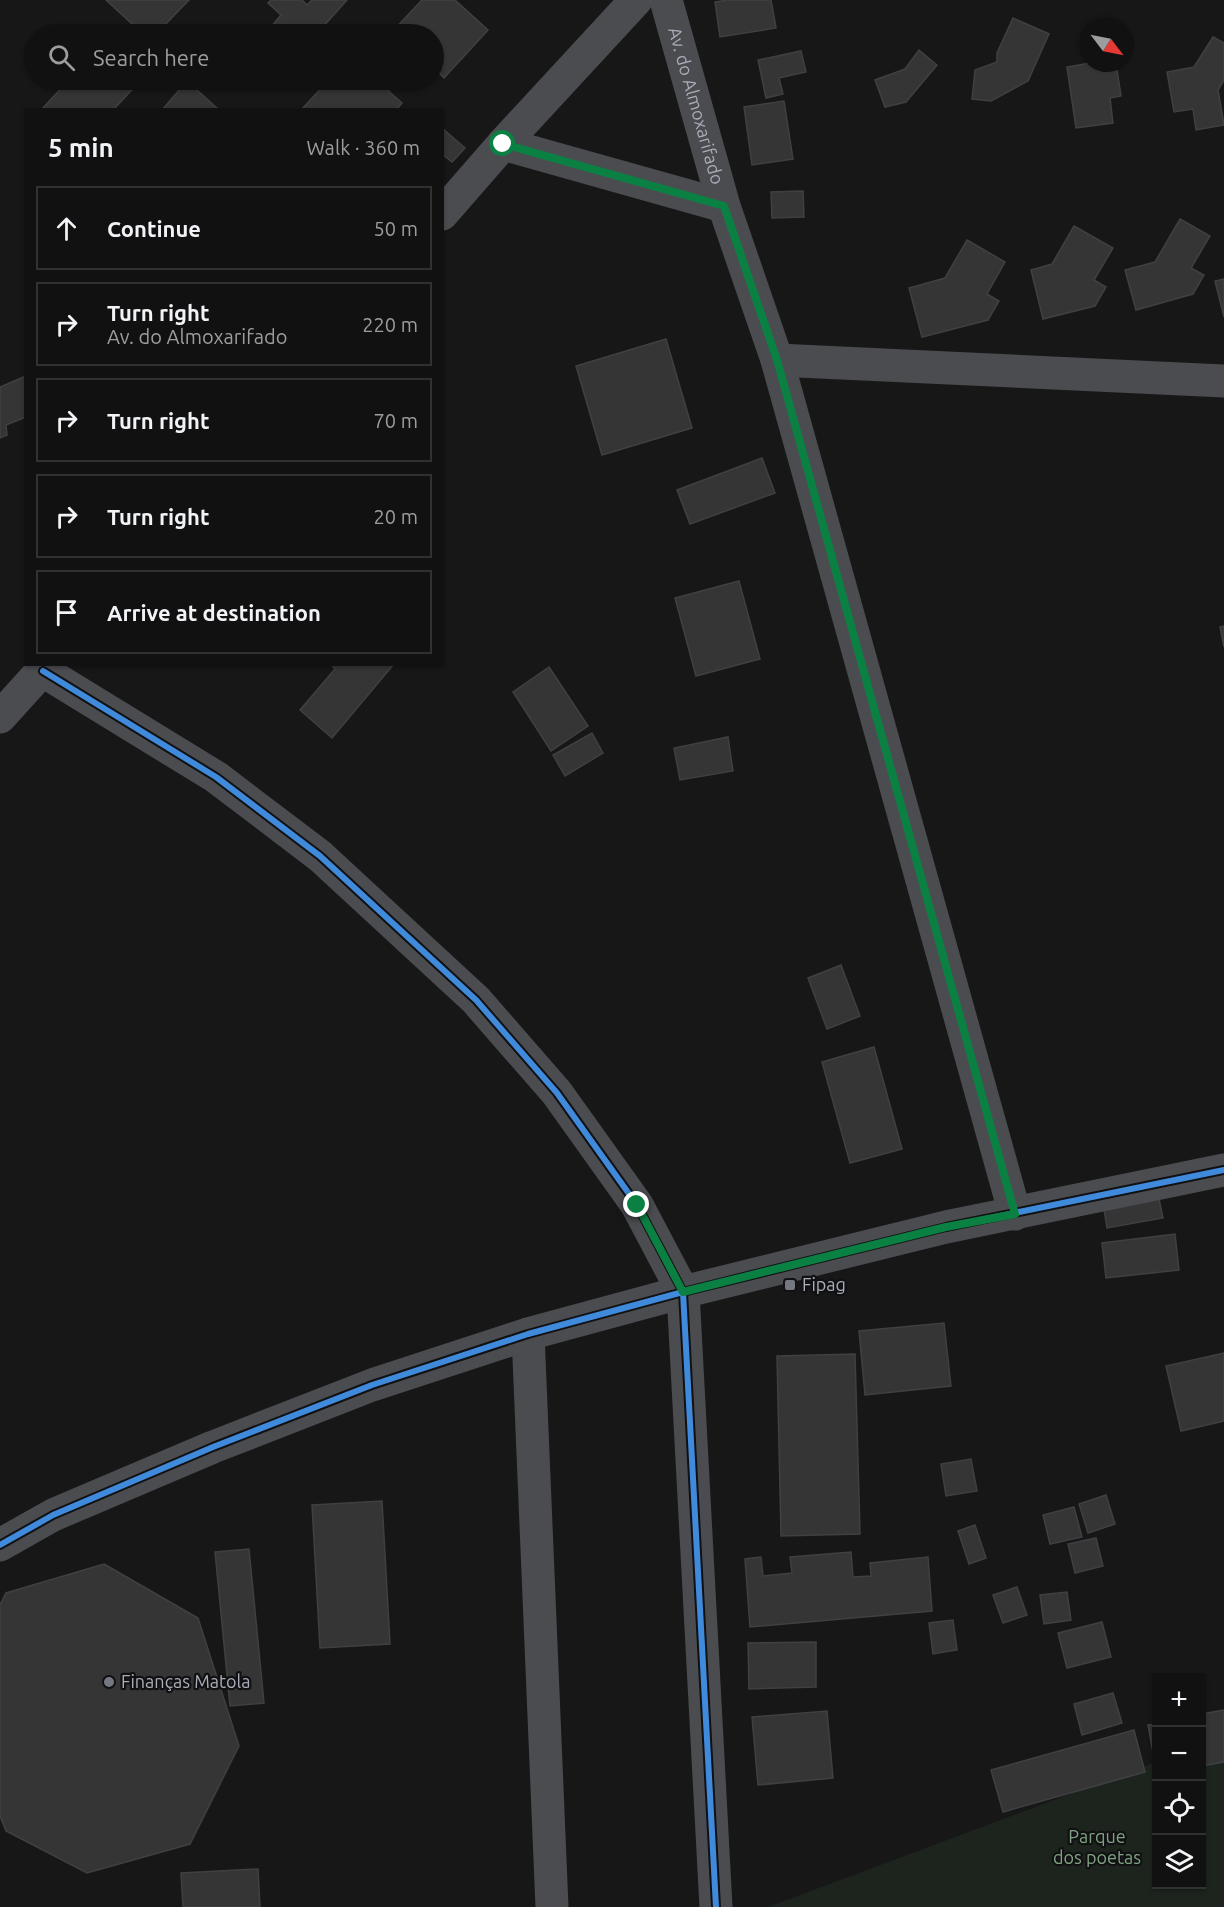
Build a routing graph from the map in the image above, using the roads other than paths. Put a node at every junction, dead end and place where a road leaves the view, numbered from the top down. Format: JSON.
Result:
{"nodes":[{"id":1,"x":636,"y":0,"type":"edge"},
{"id":2,"x":666,"y":0,"type":"edge"},
{"id":3,"x":503,"y":144,"type":"junction"},
{"id":4,"x":724,"y":206,"type":"junction"},
{"id":5,"x":444,"y":212,"type":"edge"},
{"id":6,"x":777,"y":360,"type":"junction"},
{"id":7,"x":1224,"y":381,"type":"edge"},
{"id":8,"x":46,"y":668,"type":"edge"},
{"id":9,"x":0,"y":717,"type":"edge"},
{"id":10,"x":1224,"y":1170,"type":"edge"},
{"id":11,"x":1015,"y":1214,"type":"junction"},
{"id":12,"x":683,"y":1292,"type":"junction"},
{"id":13,"x":528,"y":1334,"type":"junction"},
{"id":14,"x":0,"y":1545,"type":"edge"},
{"id":15,"x":552,"y":1907,"type":"edge"},
{"id":16,"x":707,"y":1907,"type":"edge"},
{"id":17,"x":716,"y":1907,"type":"edge"}],
"edges":[{"from":1,"to":3,"type":"street"},
{"from":2,"to":4,"type":"street","name":"Av. do Almoxarifado"},
{"from":3,"to":4,"type":"street"},
{"from":3,"to":5,"type":"street"},
{"from":4,"to":6,"type":"street","name":"Av. do Almoxarifado"},
{"from":6,"to":7,"type":"street"},
{"from":6,"to":11,"type":"street","name":"Av. do Almoxarifado"},
{"from":8,"to":9,"type":"street"},
{"from":8,"to":12,"type":"street"},
{"from":10,"to":11,"type":"street"},
{"from":11,"to":12,"type":"street"},
{"from":12,"to":13,"type":"street"},
{"from":12,"to":17,"type":"street"},
{"from":13,"to":14,"type":"street"},
{"from":13,"to":15,"type":"street"},
{"from":16,"to":17,"type":"street"}]}
